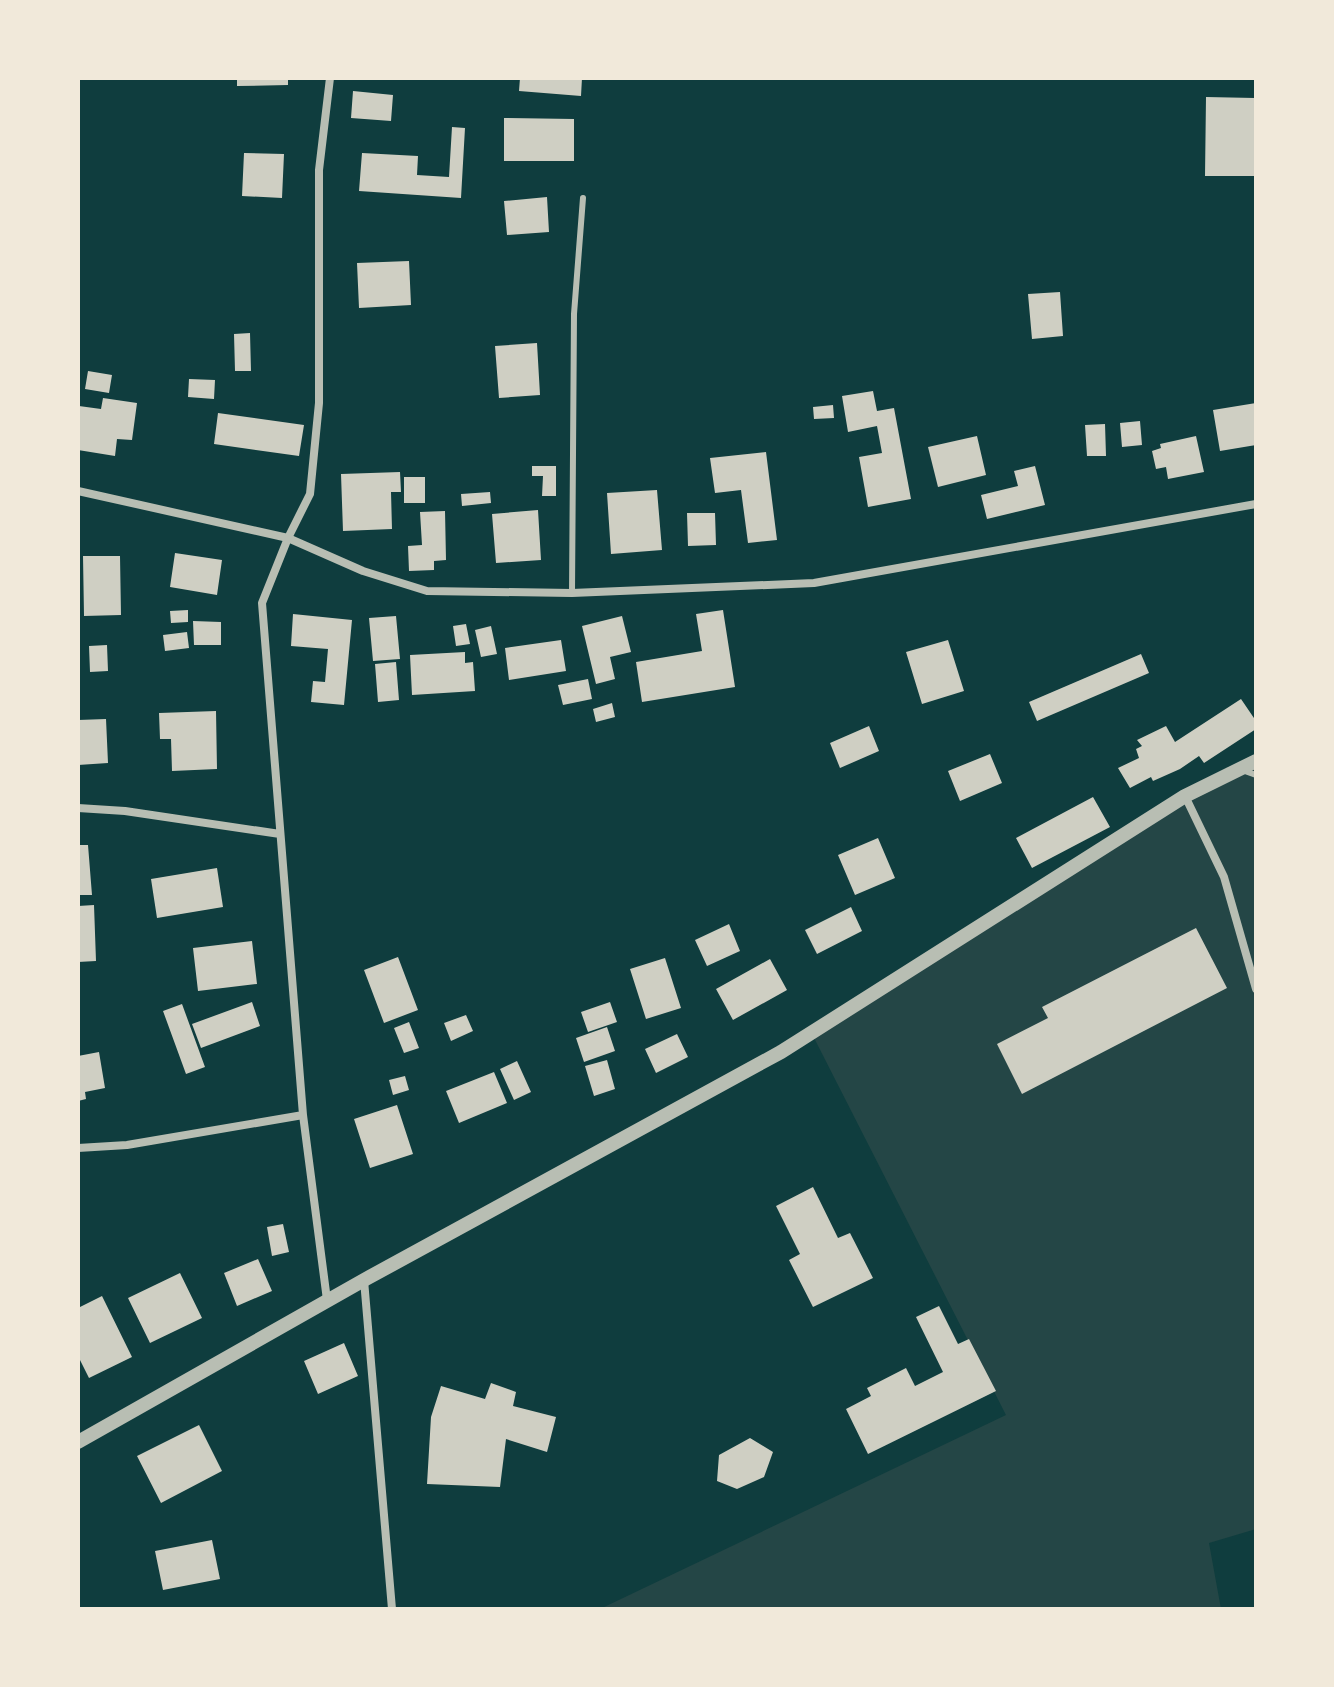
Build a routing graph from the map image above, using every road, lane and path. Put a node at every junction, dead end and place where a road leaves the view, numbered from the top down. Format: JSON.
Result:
{"nodes":[{"id":1,"x":330,"y":78,"type":"edge"},
{"id":2,"x":583,"y":198,"type":"dead end"},
{"id":3,"x":78,"y":491,"type":"edge"},
{"id":4,"x":1256,"y":504,"type":"edge"},
{"id":5,"x":288,"y":538,"type":"junction"},
{"id":6,"x":572,"y":593,"type":"junction"},
{"id":7,"x":1256,"y":761,"type":"edge"},
{"id":8,"x":1238,"y":769,"type":"junction"},
{"id":9,"x":1256,"y":775,"type":"edge"},
{"id":10,"x":1185,"y":796,"type":"junction"},
{"id":11,"x":78,"y":808,"type":"edge"},
{"id":12,"x":280,"y":834,"type":"junction"},
{"id":13,"x":1256,"y":989,"type":"edge"},
{"id":14,"x":303,"y":1115,"type":"junction"},
{"id":15,"x":78,"y":1148,"type":"edge"},
{"id":16,"x":364,"y":1280,"type":"junction"},
{"id":17,"x":327,"y":1300,"type":"junction"},
{"id":18,"x":78,"y":1442,"type":"edge"},
{"id":19,"x":392,"y":1609,"type":"edge"}],
"edges":[{"from":1,"to":5,"type":"street"},
{"from":2,"to":6,"type":"lane"},
{"from":3,"to":5,"type":"street"},
{"from":4,"to":6,"type":"street"},
{"from":5,"to":6,"type":"street"},
{"from":5,"to":12,"type":"street"},
{"from":7,"to":8,"type":"street"},
{"from":8,"to":9,"type":"lane"},
{"from":8,"to":10,"type":"street"},
{"from":10,"to":13,"type":"street"},
{"from":10,"to":16,"type":"street"},
{"from":11,"to":12,"type":"street"},
{"from":12,"to":14,"type":"street"},
{"from":14,"to":15,"type":"street"},
{"from":14,"to":17,"type":"street"},
{"from":16,"to":17,"type":"street"},
{"from":16,"to":19,"type":"street"},
{"from":17,"to":18,"type":"street"}]}
